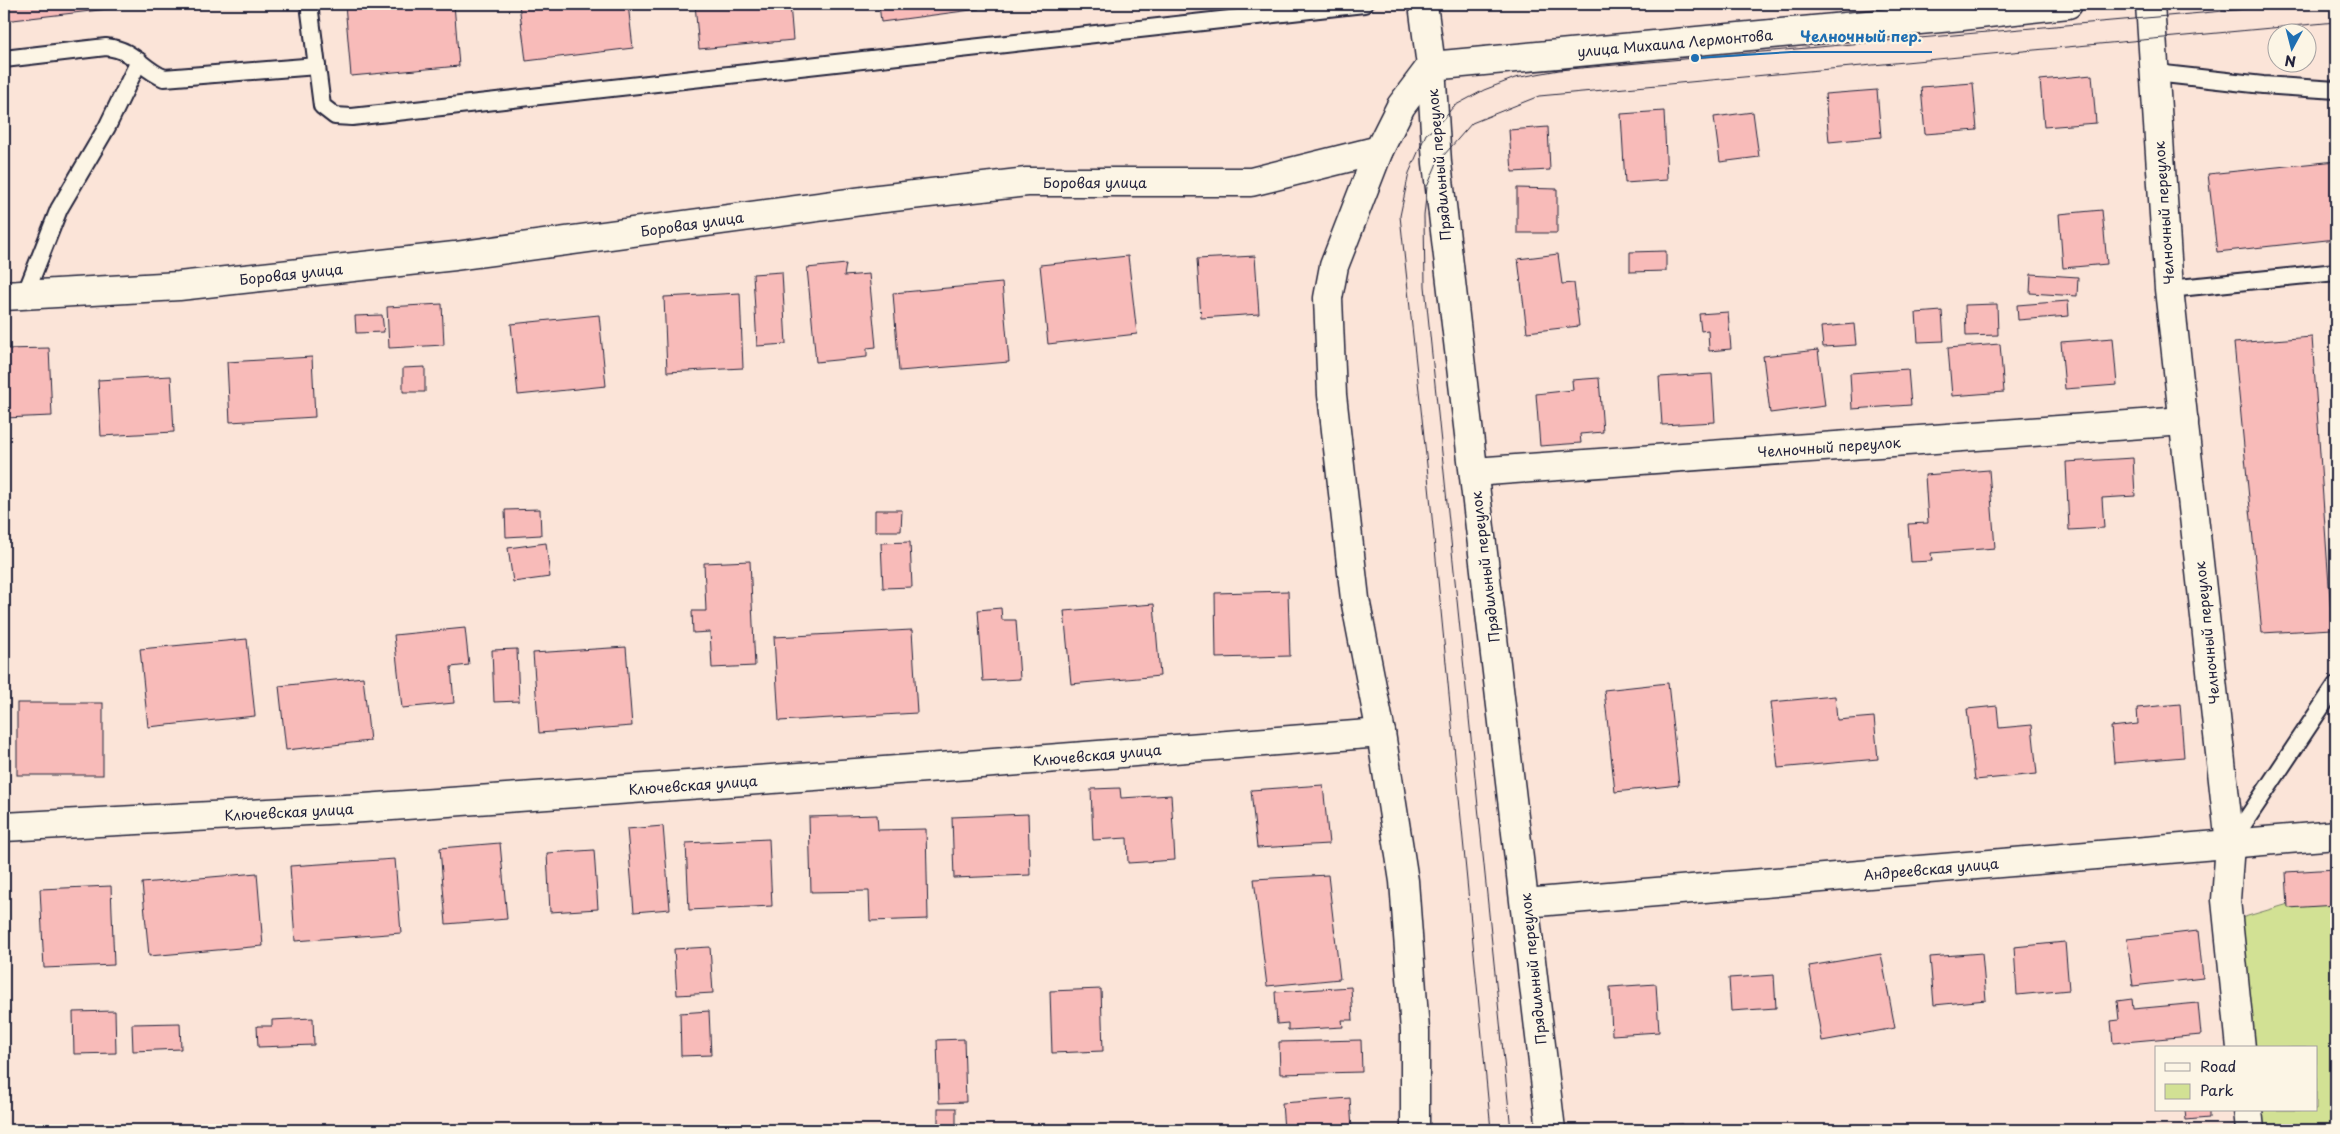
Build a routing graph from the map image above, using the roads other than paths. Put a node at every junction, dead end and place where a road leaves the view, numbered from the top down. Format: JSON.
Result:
{"nodes":[{"id":1,"x":309,"y":4,"type":"edge"},
{"id":2,"x":1364,"y":4,"type":"edge"},
{"id":3,"x":1423,"y":4,"type":"edge"},
{"id":4,"x":2068,"y":4,"type":"edge"},
{"id":5,"x":2150,"y":4,"type":"edge"},
{"id":6,"x":1963,"y":10,"type":"edge"},
{"id":7,"x":1234,"y":11,"type":"edge"},
{"id":8,"x":4,"y":59,"type":"edge"},
{"id":9,"x":139,"y":62,"type":"junction"},
{"id":10,"x":317,"y":66,"type":"junction"},
{"id":11,"x":1431,"y":66,"type":"junction"},
{"id":12,"x":2155,"y":73,"type":"junction"},
{"id":13,"x":2336,"y":90,"type":"edge"},
{"id":14,"x":1379,"y":150,"type":"junction"},
{"id":15,"x":2336,"y":272,"type":"edge"},
{"id":16,"x":2169,"y":289,"type":"junction"},
{"id":17,"x":14,"y":296,"type":"edge"},
{"id":18,"x":2184,"y":421,"type":"junction"},
{"id":19,"x":1474,"y":472,"type":"junction"},
{"id":20,"x":2336,"y":684,"type":"edge"},
{"id":21,"x":1381,"y":733,"type":"junction"},
{"id":22,"x":4,"y":827,"type":"edge"},
{"id":23,"x":2336,"y":835,"type":"edge"},
{"id":24,"x":2230,"y":844,"type":"junction"},
{"id":25,"x":1525,"y":903,"type":"junction"},
{"id":26,"x":2241,"y":1046,"type":"edge"},
{"id":27,"x":2248,"y":1112,"type":"edge"},
{"id":28,"x":1415,"y":1130,"type":"edge"},
{"id":29,"x":1551,"y":1130,"type":"edge"},
{"id":30,"x":2250,"y":1130,"type":"edge"}],
"edges":[{"from":1,"to":10,"type":"lane"},
{"from":2,"to":7,"type":"lane"},
{"from":3,"to":11,"type":"street","name":"Прядильный переулок"},
{"from":4,"to":6,"type":"street","name":"улица Михаила Лермонтова"},
{"from":5,"to":12,"type":"street","name":"Челночный переулок"},
{"from":6,"to":11,"type":"street","name":"улица Михаила Лермонтова"},
{"from":7,"to":10,"type":"lane"},
{"from":8,"to":9,"type":"lane"},
{"from":9,"to":10,"type":"lane"},
{"from":9,"to":17,"type":"lane"},
{"from":11,"to":14,"type":"street"},
{"from":11,"to":19,"type":"street","name":"Прядильный переулок"},
{"from":12,"to":13,"type":"lane"},
{"from":12,"to":16,"type":"street","name":"Челночный переулок"},
{"from":14,"to":17,"type":"street","name":"Боровая улица"},
{"from":14,"to":21,"type":"street"},
{"from":15,"to":16,"type":"lane"},
{"from":16,"to":18,"type":"street","name":"Челночный переулок"},
{"from":18,"to":19,"type":"street","name":"Челночный переулок"},
{"from":18,"to":24,"type":"street","name":"Челночный переулок"},
{"from":19,"to":25,"type":"street","name":"Прядильный переулок"},
{"from":20,"to":24,"type":"lane"},
{"from":21,"to":22,"type":"street","name":"Ключевская улица"},
{"from":21,"to":28,"type":"street"},
{"from":23,"to":24,"type":"street","name":"Андреевская улица"},
{"from":24,"to":25,"type":"street","name":"Андреевская улица"},
{"from":24,"to":26,"type":"street","name":"Челночный переулок"},
{"from":25,"to":29,"type":"street","name":"Прядильный переулок"},
{"from":27,"to":30,"type":"street"}]}
